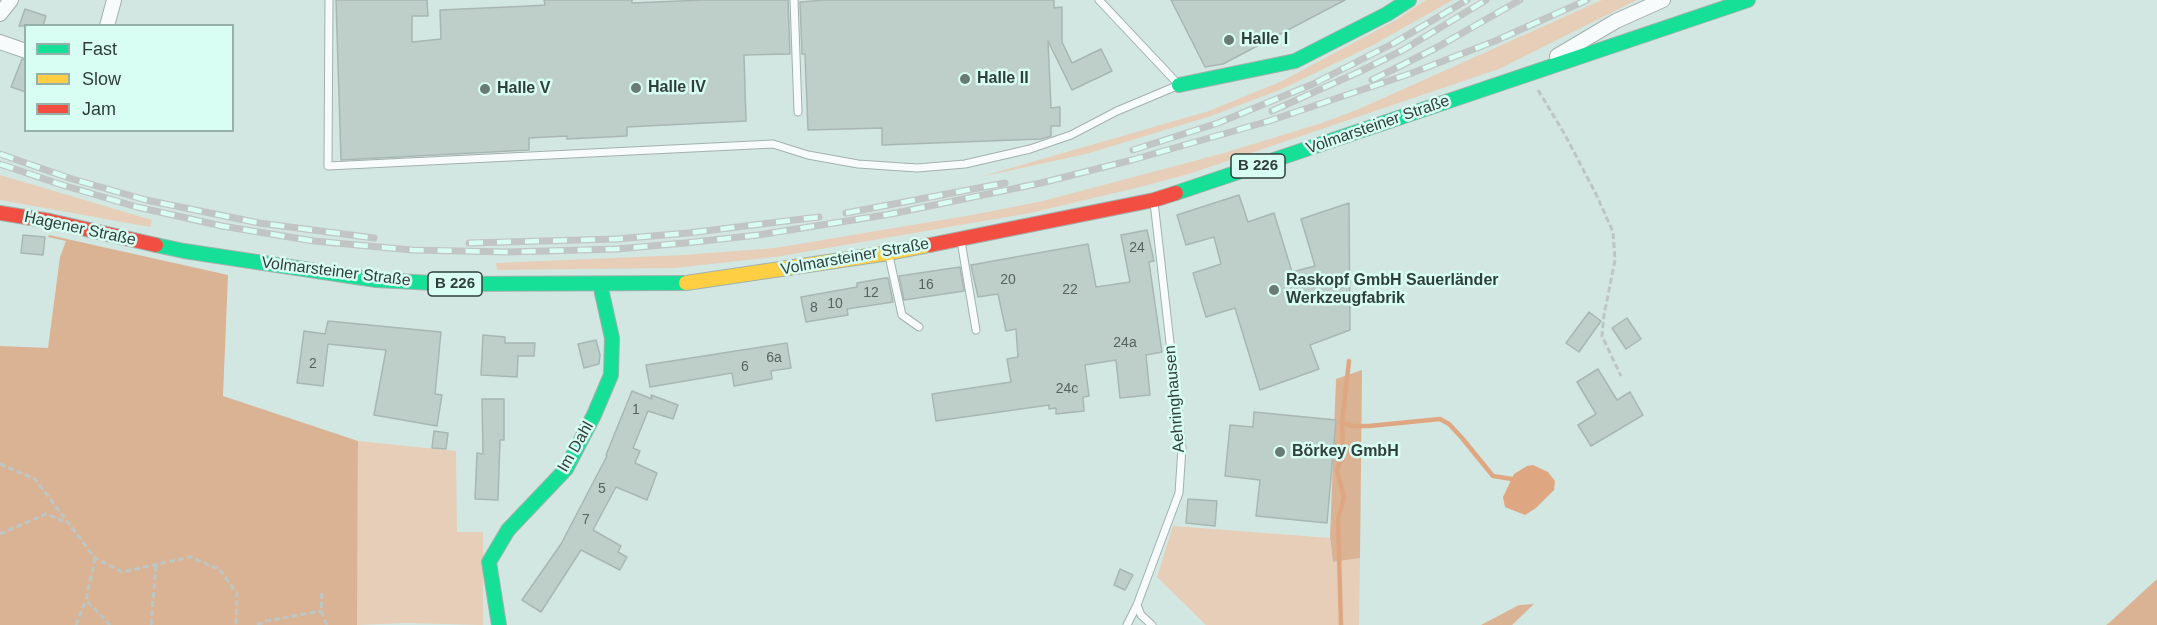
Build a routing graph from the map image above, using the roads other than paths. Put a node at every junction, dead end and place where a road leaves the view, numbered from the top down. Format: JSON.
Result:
{"nodes":[{"id":1,"x":11,"y":0,"type":"edge"},
{"id":2,"x":114,"y":0,"type":"edge"},
{"id":3,"x":329,"y":0,"type":"edge"},
{"id":4,"x":794,"y":0,"type":"edge"},
{"id":5,"x":1099,"y":0,"type":"edge"},
{"id":6,"x":1409,"y":0,"type":"edge"},
{"id":7,"x":1663,"y":0,"type":"edge"},
{"id":8,"x":1749,"y":0,"type":"edge"},
{"id":9,"x":0,"y":15,"type":"edge"},
{"id":10,"x":108,"y":24,"type":"edge"},
{"id":11,"x":0,"y":42,"type":"edge"},
{"id":12,"x":24,"y":50,"type":"edge"},
{"id":13,"x":1529,"y":72,"type":"junction"},
{"id":14,"x":1179,"y":85,"type":"junction"},
{"id":15,"x":798,"y":112,"type":"dead end"},
{"id":16,"x":1154,"y":200,"type":"junction"},
{"id":17,"x":0,"y":213,"type":"edge"},
{"id":18,"x":961,"y":238,"type":"junction"},
{"id":19,"x":160,"y":246,"type":"joint"},
{"id":20,"x":889,"y":253,"type":"junction"},
{"id":21,"x":600,"y":284,"type":"junction"},
{"id":22,"x":919,"y":327,"type":"dead end"},
{"id":23,"x":976,"y":330,"type":"dead end"},
{"id":24,"x":1137,"y":605,"type":"junction"},
{"id":25,"x":499,"y":625,"type":"edge"},
{"id":26,"x":1127,"y":625,"type":"edge"},
{"id":27,"x":1152,"y":625,"type":"edge"}],
"edges":[{"from":1,"to":9,"type":"street"},
{"from":2,"to":10,"type":"street"},
{"from":3,"to":14,"type":"lane"},
{"from":4,"to":15,"type":"lane"},
{"from":5,"to":14,"type":"lane"},
{"from":6,"to":14,"type":"main road"},
{"from":7,"to":13,"type":"street","name":"Volmarsteiner Straße"},
{"from":8,"to":13,"type":"main road","name":"Volmarsteiner Straße","number":"B 226"},
{"from":11,"to":12,"type":"street"},
{"from":13,"to":16,"type":"main road","name":"Volmarsteiner Straße","number":"B 226"},
{"from":16,"to":18,"type":"main road","name":"Volmarsteiner Straße","number":"B 226"},
{"from":16,"to":24,"type":"lane","name":"Aehringhausen"},
{"from":17,"to":19,"type":"main road","name":"Hagener Straße","number":"B 226"},
{"from":18,"to":20,"type":"main road","name":"Volmarsteiner Straße","number":"B 226"},
{"from":18,"to":23,"type":"lane"},
{"from":19,"to":21,"type":"main road","name":"Volmarsteiner Straße","number":"B 226"},
{"from":20,"to":21,"type":"main road","name":"Volmarsteiner Straße","number":"B 226"},
{"from":20,"to":22,"type":"lane"},
{"from":21,"to":25,"type":"main road","name":"Im Dahl"},
{"from":24,"to":26,"type":"lane","name":"Aehringhausen"},
{"from":24,"to":27,"type":"lane"}]}
